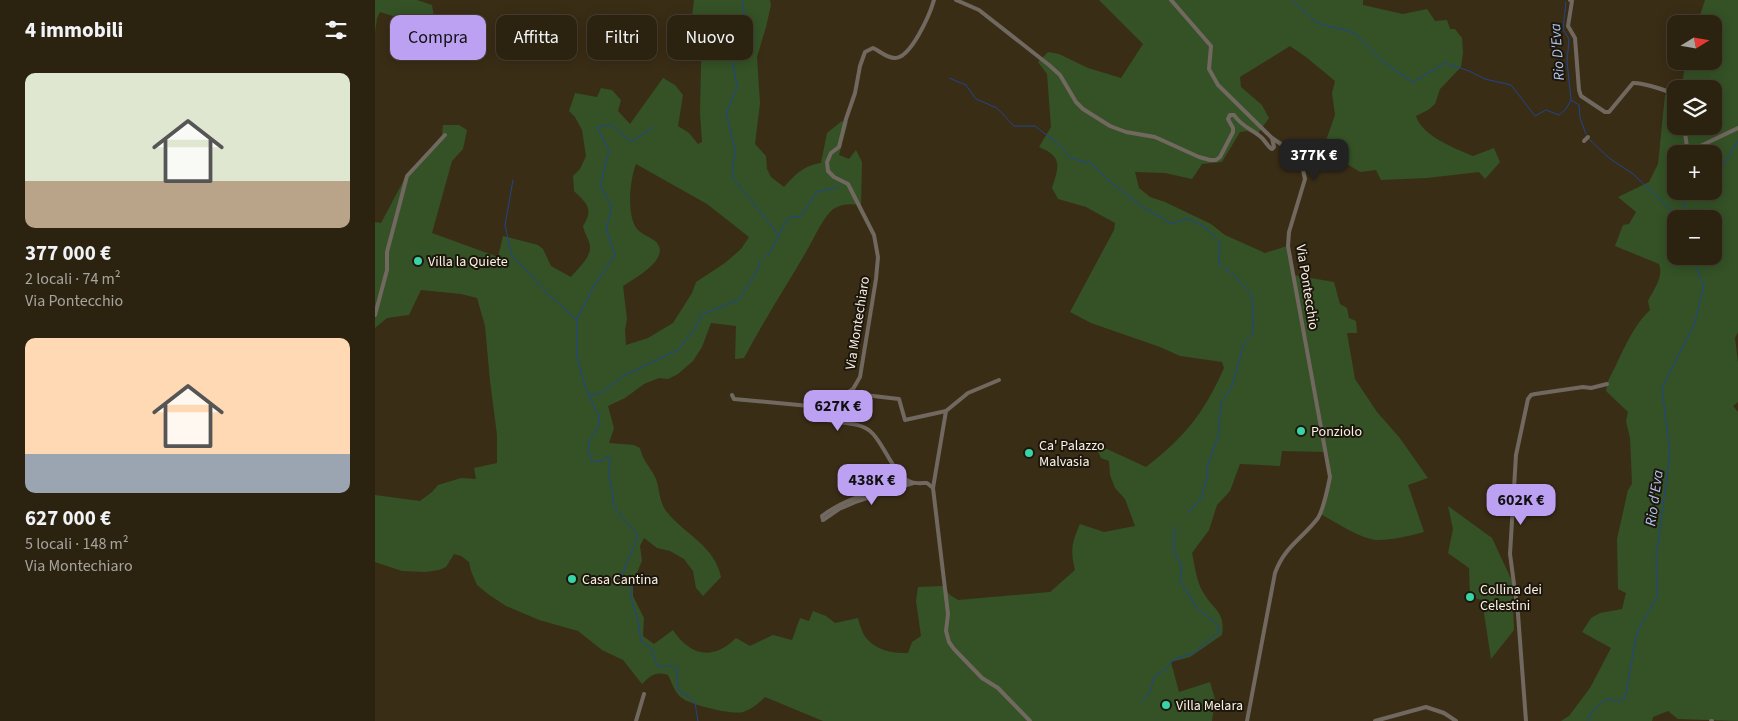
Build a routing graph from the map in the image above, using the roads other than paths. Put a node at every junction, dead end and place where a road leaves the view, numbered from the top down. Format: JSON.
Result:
{"nodes":[{"id":1,"x":934,"y":0,"type":"edge"},
{"id":2,"x":956,"y":0,"type":"edge"},
{"id":3,"x":1171,"y":0,"type":"edge"},
{"id":4,"x":1570,"y":0,"type":"edge"},
{"id":5,"x":1667,"y":91,"type":"edge"},
{"id":6,"x":1738,"y":128,"type":"edge"},
{"id":7,"x":445,"y":135,"type":"dead end"},
{"id":8,"x":1685,"y":135,"type":"edge"},
{"id":9,"x":1588,"y":137,"type":"dead end"},
{"id":10,"x":1272,"y":138,"type":"junction"},
{"id":11,"x":1584,"y":141,"type":"dead end"},
{"id":12,"x":375,"y":315,"type":"edge"},
{"id":13,"x":999,"y":380,"type":"dead end"},
{"id":14,"x":1607,"y":384,"type":"dead end"},
{"id":15,"x":847,"y":393,"type":"junction"},
{"id":16,"x":732,"y":395,"type":"dead end"},
{"id":17,"x":820,"y":407,"type":"junction"},
{"id":18,"x":947,"y":411,"type":"junction"},
{"id":19,"x":910,"y":482,"type":"junction"},
{"id":20,"x":933,"y":488,"type":"junction"},
{"id":21,"x":644,"y":694,"type":"dead end"},
{"id":22,"x":636,"y":721,"type":"edge"},
{"id":23,"x":1030,"y":721,"type":"edge"},
{"id":24,"x":1247,"y":721,"type":"edge"},
{"id":25,"x":1375,"y":721,"type":"edge"},
{"id":26,"x":1456,"y":721,"type":"edge"},
{"id":27,"x":1526,"y":721,"type":"edge"}],
"edges":[{"from":1,"to":15,"type":"street","name":"Via Montechiaro"},
{"from":2,"to":10,"type":"street"},
{"from":3,"to":10,"type":"street","name":"Via Pontecchio"},
{"from":4,"to":5,"type":"street"},
{"from":6,"to":8,"type":"street"},
{"from":7,"to":12,"type":"street"},
{"from":9,"to":11,"type":"street"},
{"from":10,"to":24,"type":"street","name":"Via Pontecchio"},
{"from":13,"to":18,"type":"street"},
{"from":14,"to":27,"type":"street"},
{"from":15,"to":17,"type":"street"},
{"from":15,"to":18,"type":"street"},
{"from":16,"to":17,"type":"street"},
{"from":17,"to":19,"type":"street"},
{"from":18,"to":20,"type":"street"},
{"from":19,"to":19,"type":"street"},
{"from":19,"to":20,"type":"street"},
{"from":20,"to":23,"type":"street"},
{"from":21,"to":22,"type":"street"},
{"from":25,"to":26,"type":"street"}]}
